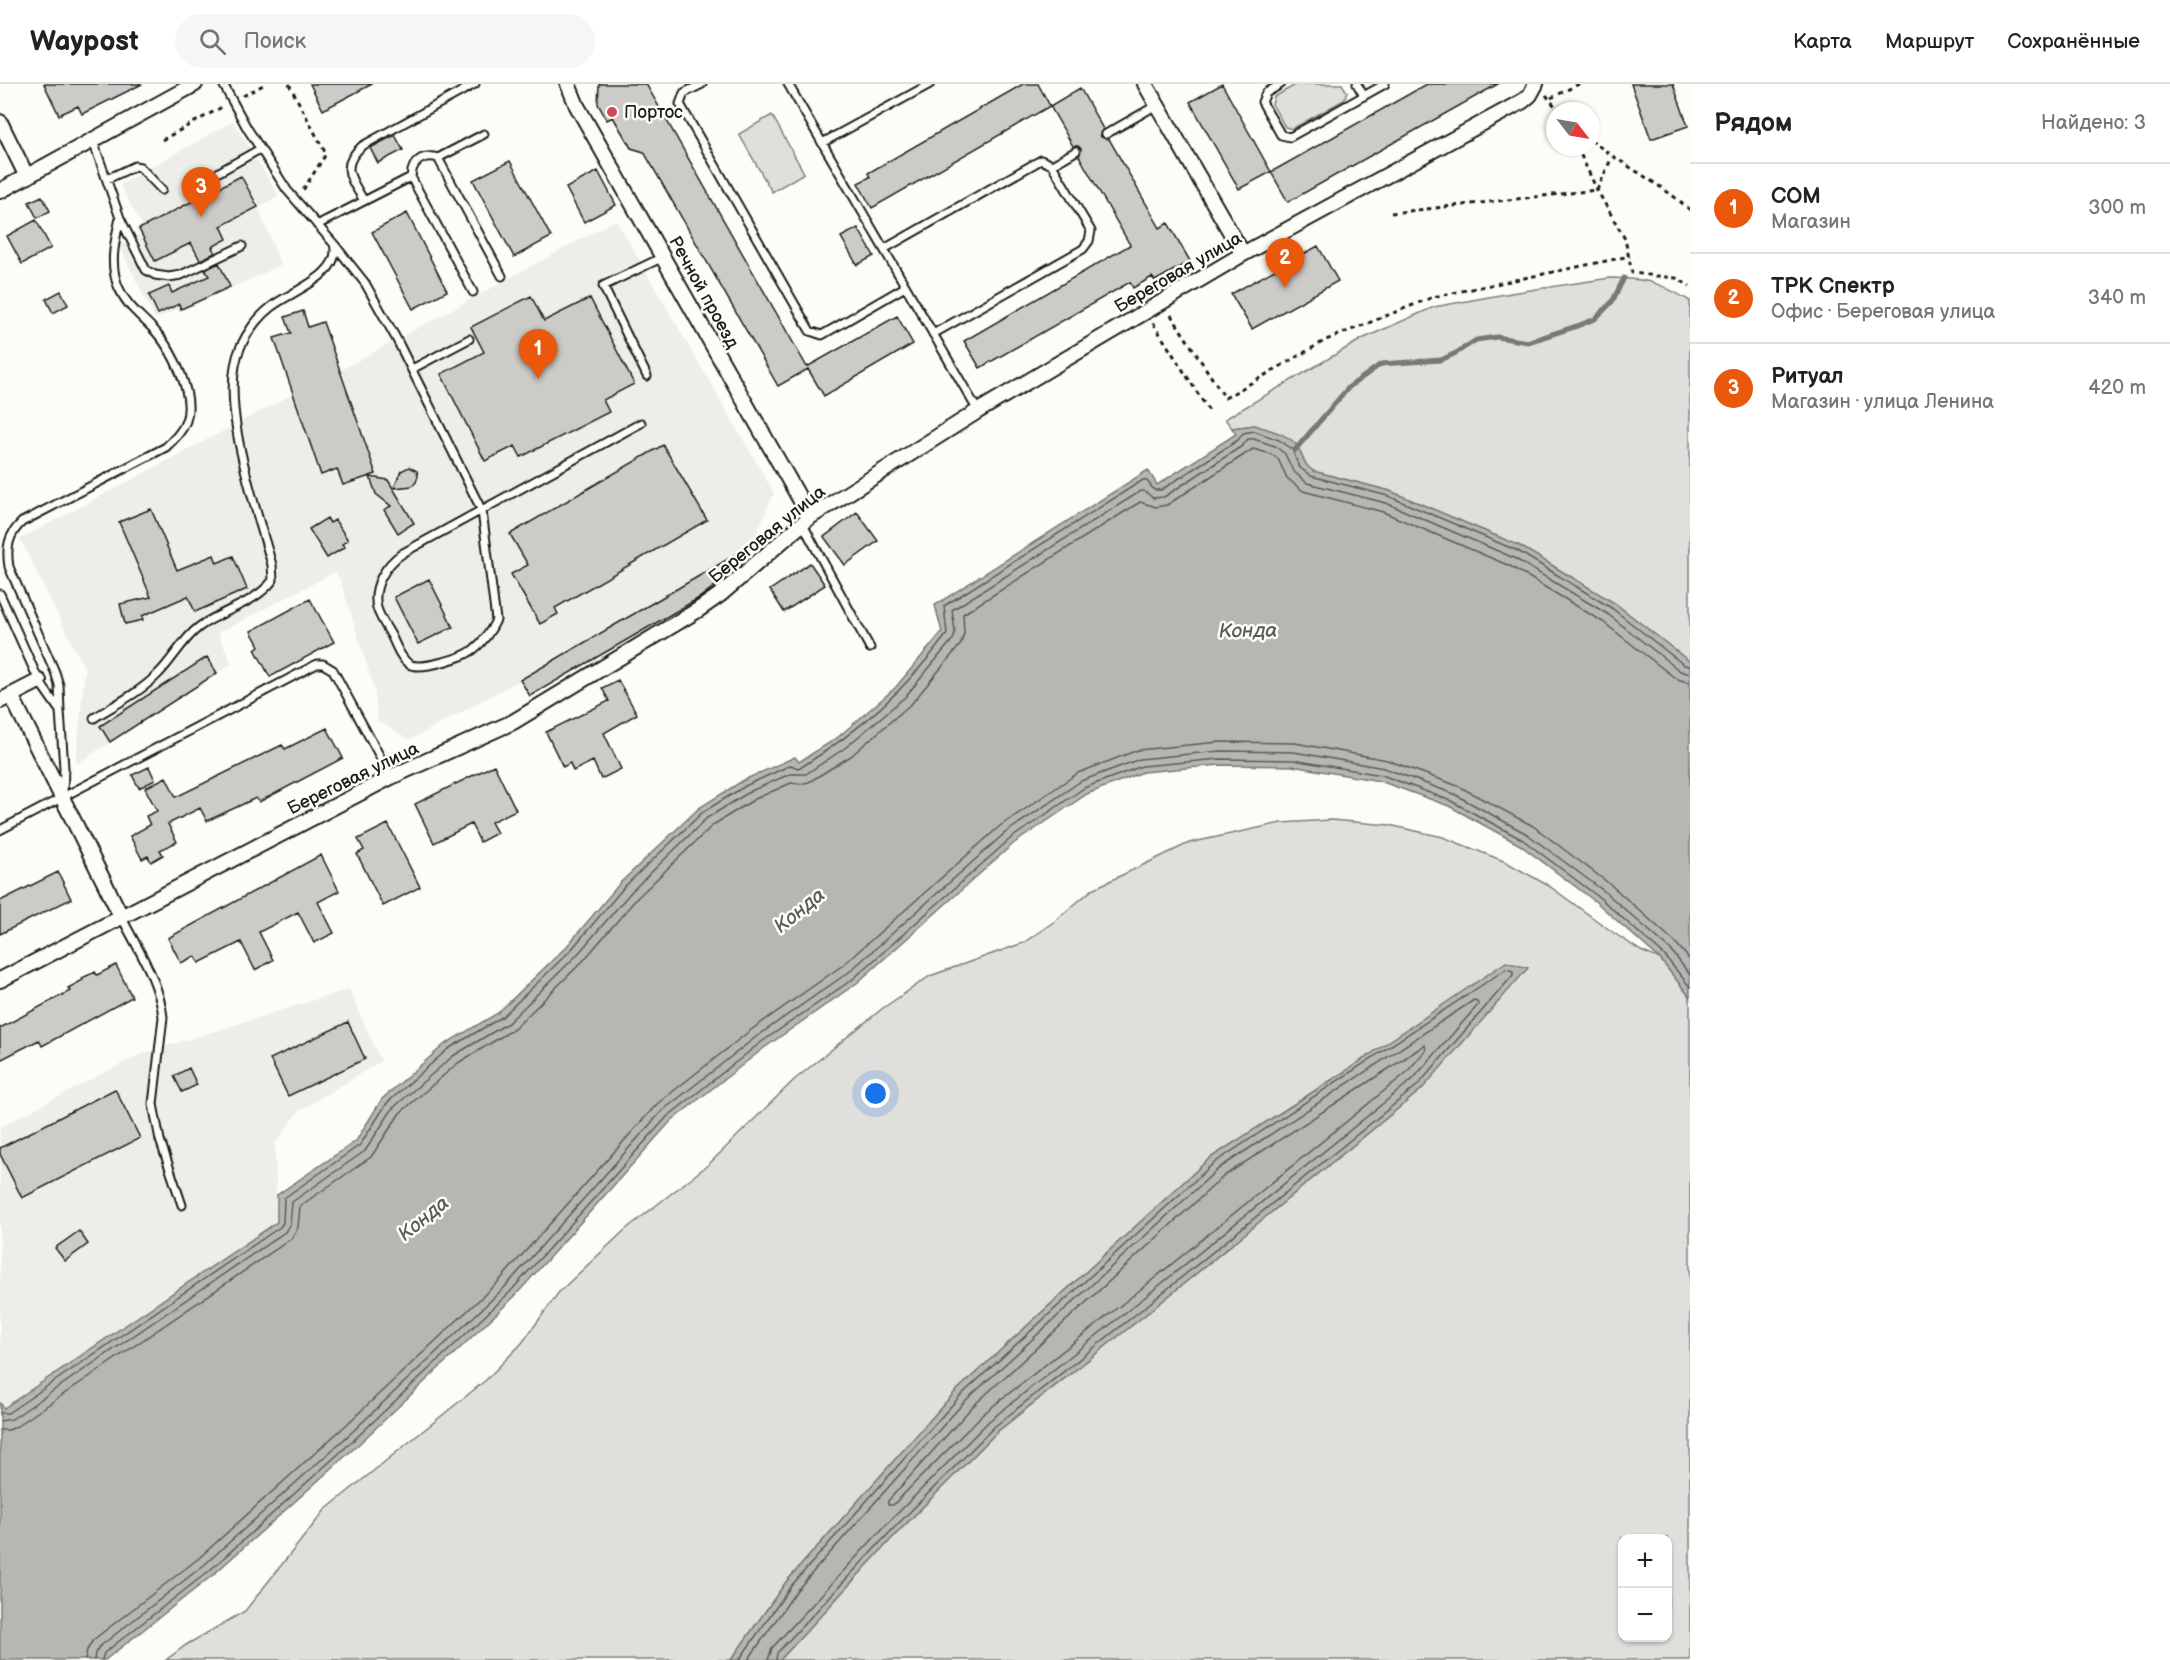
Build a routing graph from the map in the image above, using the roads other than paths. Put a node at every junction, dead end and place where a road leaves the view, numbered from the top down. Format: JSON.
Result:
{"nodes":[{"id":1,"x":195,"y":84,"type":"edge"},
{"id":2,"x":223,"y":84,"type":"edge"},
{"id":3,"x":475,"y":84,"type":"edge"},
{"id":4,"x":568,"y":84,"type":"edge"},
{"id":5,"x":702,"y":84,"type":"edge"},
{"id":6,"x":788,"y":84,"type":"edge"},
{"id":7,"x":930,"y":84,"type":"edge"},
{"id":8,"x":1145,"y":84,"type":"edge"},
{"id":9,"x":1281,"y":84,"type":"edge"},
{"id":10,"x":1357,"y":84,"type":"edge"},
{"id":11,"x":1384,"y":84,"type":"edge"},
{"id":12,"x":1536,"y":84,"type":"edge"},
{"id":13,"x":1364,"y":96,"type":"junction"},
{"id":14,"x":1157,"y":105,"type":"junction"},
{"id":15,"x":0,"y":122,"type":"edge"},
{"id":16,"x":484,"y":134,"type":"dead end"},
{"id":17,"x":1106,"y":134,"type":"dead end"},
{"id":18,"x":93,"y":141,"type":"junction"},
{"id":19,"x":822,"y":143,"type":"junction"},
{"id":20,"x":260,"y":149,"type":"junction"},
{"id":21,"x":1076,"y":151,"type":"dead end"},
{"id":22,"x":438,"y":158,"type":"junction"},
{"id":23,"x":1052,"y":165,"type":"junction"},
{"id":24,"x":219,"y":172,"type":"dead end"},
{"id":25,"x":27,"y":177,"type":"junction"},
{"id":26,"x":411,"y":177,"type":"junction"},
{"id":27,"x":108,"y":179,"type":"junction"},
{"id":28,"x":162,"y":190,"type":"dead end"},
{"id":29,"x":0,"y":191,"type":"edge"},
{"id":30,"x":364,"y":201,"type":"junction"},
{"id":31,"x":120,"y":218,"type":"junction"},
{"id":32,"x":317,"y":225,"type":"junction"},
{"id":33,"x":334,"y":244,"type":"junction"},
{"id":34,"x":243,"y":246,"type":"dead end"},
{"id":35,"x":884,"y":249,"type":"junction"},
{"id":36,"x":1243,"y":254,"type":"junction"},
{"id":37,"x":663,"y":257,"type":"junction"},
{"id":38,"x":502,"y":276,"type":"dead end"},
{"id":39,"x":905,"y":287,"type":"junction"},
{"id":40,"x":473,"y":292,"type":"dead end"},
{"id":41,"x":933,"y":334,"type":"junction"},
{"id":42,"x":469,"y":339,"type":"dead end"},
{"id":43,"x":412,"y":369,"type":"junction"},
{"id":44,"x":647,"y":376,"type":"dead end"},
{"id":45,"x":978,"y":411,"type":"junction"},
{"id":46,"x":641,"y":423,"type":"dead end"},
{"id":47,"x":482,"y":511,"type":"junction"},
{"id":48,"x":806,"y":520,"type":"junction"},
{"id":49,"x":0,"y":594,"type":"edge"},
{"id":50,"x":870,"y":648,"type":"dead end"},
{"id":51,"x":39,"y":681,"type":"junction"},
{"id":52,"x":5,"y":698,"type":"edge"},
{"id":53,"x":60,"y":711,"type":"junction"},
{"id":54,"x":94,"y":718,"type":"dead end"},
{"id":55,"x":391,"y":777,"type":"junction"},
{"id":56,"x":63,"y":797,"type":"junction"},
{"id":57,"x":0,"y":830,"type":"edge"},
{"id":58,"x":121,"y":916,"type":"junction"},
{"id":59,"x":0,"y":980,"type":"edge"},
{"id":60,"x":182,"y":1204,"type":"dead end"}],
"edges":[{"from":1,"to":18,"type":"street"},
{"from":2,"to":20,"type":"lane"},
{"from":3,"to":30,"type":"lane"},
{"from":4,"to":37,"type":"street","name":"Речной проезд"},
{"from":5,"to":39,"type":"lane"},
{"from":6,"to":19,"type":"lane"},
{"from":7,"to":19,"type":"lane"},
{"from":8,"to":14,"type":"street"},
{"from":9,"to":13,"type":"lane"},
{"from":10,"to":13,"type":"lane"},
{"from":11,"to":13,"type":"lane"},
{"from":12,"to":36,"type":"street","name":"Береговая улица"},
{"from":14,"to":17,"type":"lane"},
{"from":14,"to":36,"type":"street"},
{"from":15,"to":25,"type":"street"},
{"from":16,"to":22,"type":"lane"},
{"from":18,"to":25,"type":"street"},
{"from":18,"to":27,"type":"lane"},
{"from":19,"to":35,"type":"lane"},
{"from":20,"to":24,"type":"lane"},
{"from":20,"to":32,"type":"lane"},
{"from":21,"to":23,"type":"lane"},
{"from":22,"to":26,"type":"lane"},
{"from":22,"to":38,"type":"lane"},
{"from":23,"to":35,"type":"lane"},
{"from":23,"to":41,"type":"lane"},
{"from":25,"to":29,"type":"street"},
{"from":26,"to":30,"type":"lane"},
{"from":26,"to":40,"type":"lane"},
{"from":27,"to":28,"type":"lane"},
{"from":27,"to":31,"type":"lane"},
{"from":30,"to":32,"type":"lane"},
{"from":31,"to":34,"type":"lane"},
{"from":31,"to":53,"type":"lane"},
{"from":32,"to":33,"type":"lane"},
{"from":33,"to":43,"type":"lane"},
{"from":33,"to":54,"type":"lane"},
{"from":35,"to":39,"type":"lane"},
{"from":36,"to":45,"type":"street","name":"Береговая улица"},
{"from":37,"to":44,"type":"lane"},
{"from":37,"to":48,"type":"street","name":"Речной проезд"},
{"from":39,"to":41,"type":"lane"},
{"from":41,"to":45,"type":"lane"},
{"from":42,"to":43,"type":"lane"},
{"from":43,"to":47,"type":"lane"},
{"from":45,"to":48,"type":"street","name":"Береговая улица"},
{"from":46,"to":47,"type":"lane"},
{"from":47,"to":47,"type":"lane"},
{"from":48,"to":50,"type":"lane"},
{"from":48,"to":55,"type":"street","name":"Береговая улица"},
{"from":49,"to":51,"type":"lane"},
{"from":51,"to":52,"type":"street"},
{"from":51,"to":53,"type":"lane"},
{"from":52,"to":56,"type":"street"},
{"from":53,"to":56,"type":"lane"},
{"from":55,"to":56,"type":"lane"},
{"from":55,"to":58,"type":"street","name":"Береговая улица"},
{"from":56,"to":57,"type":"lane"},
{"from":56,"to":58,"type":"street"},
{"from":58,"to":59,"type":"street","name":"Береговая улица"},
{"from":58,"to":60,"type":"lane"}]}
